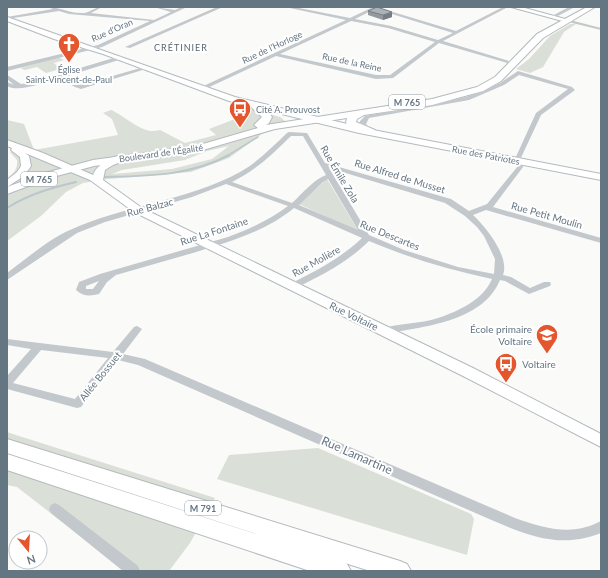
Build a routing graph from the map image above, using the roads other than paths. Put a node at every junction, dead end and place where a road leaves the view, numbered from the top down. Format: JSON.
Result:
{"nodes":[{"id":1,"x":50,"y":7,"type":"edge"},
{"id":2,"x":100,"y":7,"type":"edge"},
{"id":3,"x":156,"y":7,"type":"edge"},
{"id":4,"x":185,"y":7,"type":"edge"},
{"id":5,"x":221,"y":7,"type":"edge"},
{"id":6,"x":287,"y":7,"type":"edge"},
{"id":7,"x":374,"y":7,"type":"edge"},
{"id":8,"x":506,"y":7,"type":"edge"},
{"id":9,"x":514,"y":7,"type":"edge"},
{"id":10,"x":573,"y":7,"type":"edge"},
{"id":11,"x":584,"y":7,"type":"edge"},
{"id":12,"x":592,"y":7,"type":"edge"},
{"id":13,"x":58,"y":10,"type":"junction"},
{"id":14,"x":175,"y":11,"type":"junction"},
{"id":15,"x":86,"y":14,"type":"junction"},
{"id":16,"x":552,"y":17,"type":"junction"},
{"id":17,"x":7,"y":19,"type":"edge"},
{"id":18,"x":350,"y":19,"type":"junction"},
{"id":19,"x":153,"y":20,"type":"junction"},
{"id":20,"x":563,"y":20,"type":"junction"},
{"id":21,"x":601,"y":29,"type":"edge"},
{"id":22,"x":456,"y":32,"type":"junction"},
{"id":23,"x":113,"y":41,"type":"junction"},
{"id":24,"x":439,"y":41,"type":"junction"},
{"id":25,"x":124,"y":45,"type":"junction"},
{"id":26,"x":90,"y":48,"type":"junction"},
{"id":27,"x":134,"y":49,"type":"dead end"},
{"id":28,"x":274,"y":54,"type":"junction"},
{"id":29,"x":120,"y":58,"type":"junction"},
{"id":30,"x":510,"y":63,"type":"junction"},
{"id":31,"x":146,"y":68,"type":"junction"},
{"id":32,"x":7,"y":70,"type":"edge"},
{"id":33,"x":59,"y":76,"type":"junction"},
{"id":34,"x":7,"y":77,"type":"edge"},
{"id":35,"x":7,"y":84,"type":"edge"},
{"id":36,"x":18,"y":86,"type":"junction"},
{"id":37,"x":201,"y":89,"type":"junction"},
{"id":38,"x":246,"y":103,"type":"junction"},
{"id":39,"x":256,"y":107,"type":"junction"},
{"id":40,"x":362,"y":112,"type":"junction"},
{"id":41,"x":378,"y":114,"type":"junction"},
{"id":42,"x":301,"y":119,"type":"junction"},
{"id":43,"x":316,"y":119,"type":"junction"},
{"id":44,"x":259,"y":125,"type":"junction"},
{"id":45,"x":371,"y":132,"type":"junction"},
{"id":46,"x":289,"y":134,"type":"joint"},
{"id":47,"x":7,"y":143,"type":"edge"},
{"id":48,"x":11,"y":149,"type":"edge"},
{"id":49,"x":129,"y":157,"type":"junction"},
{"id":50,"x":520,"y":162,"type":"junction"},
{"id":51,"x":323,"y":164,"type":"junction"},
{"id":52,"x":63,"y":168,"type":"junction"},
{"id":53,"x":330,"y":176,"type":"junction"},
{"id":54,"x":601,"y":177,"type":"edge"},
{"id":55,"x":98,"y":181,"type":"junction"},
{"id":56,"x":226,"y":182,"type":"junction"},
{"id":57,"x":7,"y":185,"type":"edge"},
{"id":58,"x":108,"y":190,"type":"junction"},
{"id":59,"x":7,"y":191,"type":"edge"},
{"id":60,"x":294,"y":206,"type":"junction"},
{"id":61,"x":488,"y":208,"type":"junction"},
{"id":62,"x":138,"y":210,"type":"junction"},
{"id":63,"x":468,"y":214,"type":"junction"},
{"id":64,"x":367,"y":238,"type":"junction"},
{"id":65,"x":601,"y":241,"type":"edge"},
{"id":66,"x":210,"y":245,"type":"junction"},
{"id":67,"x":113,"y":274,"type":"dead end"},
{"id":68,"x":7,"y":277,"type":"edge"},
{"id":69,"x":498,"y":277,"type":"junction"},
{"id":70,"x":547,"y":284,"type":"dead end"},
{"id":71,"x":293,"y":286,"type":"junction"},
{"id":72,"x":137,"y":329,"type":"dead end"},
{"id":73,"x":383,"y":331,"type":"junction"},
{"id":74,"x":7,"y":342,"type":"edge"},
{"id":75,"x":39,"y":346,"type":"junction"},
{"id":76,"x":116,"y":356,"type":"junction"},
{"id":77,"x":7,"y":384,"type":"edge"},
{"id":78,"x":601,"y":441,"type":"edge"},
{"id":79,"x":7,"y":446,"type":"edge"},
{"id":80,"x":7,"y":462,"type":"edge"},
{"id":81,"x":55,"y":509,"type":"dead end"},
{"id":82,"x":601,"y":528,"type":"edge"},
{"id":83,"x":134,"y":571,"type":"edge"},
{"id":84,"x":340,"y":571,"type":"edge"},
{"id":85,"x":400,"y":571,"type":"edge"}],
"edges":[{"from":1,"to":13,"type":"street"},
{"from":2,"to":15,"type":"street"},
{"from":3,"to":14,"type":"street"},
{"from":4,"to":14,"type":"street","name":"Rue d'Oran"},
{"from":5,"to":25,"type":"street"},
{"from":6,"to":18,"type":"street"},
{"from":7,"to":18,"type":"street","name":"Rue de l'Horloge"},
{"from":7,"to":22,"type":"street"},
{"from":8,"to":22,"type":"street","name":"Rue de la Reine"},
{"from":9,"to":16,"type":"street"},
{"from":10,"to":16,"type":"street"},
{"from":11,"to":20,"type":"main road","number":"M 765"},
{"from":12,"to":20,"type":"main road","number":"M 765"},
{"from":13,"to":15,"type":"street"},
{"from":13,"to":17,"type":"street"},
{"from":14,"to":19,"type":"street","name":"Rue d'Oran"},
{"from":15,"to":19,"type":"street"},
{"from":16,"to":20,"type":"street"},
{"from":17,"to":26,"type":"street","name":"Rue des Patriotes"},
{"from":18,"to":24,"type":"street"},
{"from":18,"to":28,"type":"street","name":"Rue de l'Horloge"},
{"from":19,"to":23,"type":"street","name":"Rue d'Oran"},
{"from":20,"to":21,"type":"street"},
{"from":20,"to":30,"type":"main road","number":"M 765"},
{"from":22,"to":24,"type":"street","name":"Rue de la Reine"},
{"from":23,"to":25,"type":"street"},
{"from":23,"to":26,"type":"street","name":"Rue d'Oran"},
{"from":24,"to":28,"type":"street","name":"Rue de la Reine"},
{"from":24,"to":30,"type":"street"},
{"from":25,"to":27,"type":"street"},
{"from":26,"to":29,"type":"street","name":"Rue des Patriotes"},
{"from":26,"to":32,"type":"street","name":"Rue d'Oran"},
{"from":28,"to":37,"type":"street","name":"Rue de l'Horloge"},
{"from":29,"to":31,"type":"street","name":"Rue des Patriotes"},
{"from":29,"to":33,"type":"street"},
{"from":30,"to":40,"type":"main road","number":"M 765"},
{"from":30,"to":42,"type":"main road","number":"M 765"},
{"from":31,"to":33,"type":"street"},
{"from":31,"to":37,"type":"street","name":"Rue des Patriotes"},
{"from":33,"to":36,"type":"street"},
{"from":34,"to":36,"type":"street"},
{"from":35,"to":36,"type":"street"},
{"from":37,"to":38,"type":"street","name":"Rue des Patriotes"},
{"from":38,"to":39,"type":"street","name":"Rue des Patriotes"},
{"from":38,"to":42,"type":"street","name":"Rue des Patriotes"},
{"from":39,"to":42,"type":"street","name":"Rue des Patriotes"},
{"from":39,"to":44,"type":"main road"},
{"from":40,"to":41,"type":"street"},
{"from":40,"to":43,"type":"main road","number":"M 765"},
{"from":40,"to":45,"type":"main road"},
{"from":41,"to":45,"type":"street"},
{"from":41,"to":50,"type":"street"},
{"from":42,"to":43,"type":"main road","name":"Boulevard de l'Égalité","number":"M 765"},
{"from":42,"to":44,"type":"main road","name":"Boulevard de l'Égalité","number":"M 765"},
{"from":42,"to":45,"type":"street","name":"Rue des Patriotes"},
{"from":42,"to":49,"type":"main road","name":"Boulevard de l'Égalité","number":"M 765"},
{"from":43,"to":45,"type":"street","name":"Rue des Patriotes"},
{"from":44,"to":52,"type":"main road","name":"Boulevard de l'Égalité","number":"M 765"},
{"from":45,"to":50,"type":"street","name":"Rue des Patriotes"},
{"from":46,"to":51,"type":"street","name":"Rue Émile Zola"},
{"from":46,"to":56,"type":"street","name":"Rue Balzac"},
{"from":47,"to":52,"type":"street"},
{"from":48,"to":52,"type":"street"},
{"from":48,"to":57,"type":"street"},
{"from":49,"to":52,"type":"main road","name":"Boulevard de l'Égalité","number":"M 765"},
{"from":49,"to":55,"type":"street"},
{"from":50,"to":54,"type":"street","name":"Rue des Patriotes"},
{"from":50,"to":61,"type":"street"},
{"from":51,"to":53,"type":"street","name":"Rue Émile Zola"},
{"from":51,"to":63,"type":"street","name":"Rue Alfred de Musset"},
{"from":52,"to":55,"type":"street","name":"Rue Voltaire"},
{"from":52,"to":57,"type":"main road","name":"Boulevard de l'Égalité","number":"M 765"},
{"from":52,"to":58,"type":"street","name":"Rue Voltaire"},
{"from":52,"to":59,"type":"main road","name":"Boulevard de l'Égalité","number":"M 765"},
{"from":53,"to":60,"type":"street","name":"Rue La Fontaine"},
{"from":53,"to":64,"type":"street","name":"Rue Émile Zola"},
{"from":55,"to":58,"type":"street","name":"Rue Voltaire"},
{"from":56,"to":60,"type":"street","name":"Rue Descartes"},
{"from":56,"to":62,"type":"street","name":"Rue Balzac"},
{"from":58,"to":62,"type":"street","name":"Rue Voltaire"},
{"from":60,"to":64,"type":"street","name":"Rue Descartes"},
{"from":60,"to":66,"type":"street","name":"Rue La Fontaine"},
{"from":61,"to":63,"type":"street"},
{"from":61,"to":65,"type":"street","name":"Rue Petit Moulin"},
{"from":62,"to":66,"type":"street","name":"Rue Voltaire"},
{"from":62,"to":68,"type":"street","name":"Rue Balzac"},
{"from":63,"to":69,"type":"street","name":"Rue Alfred de Musset"},
{"from":64,"to":69,"type":"street","name":"Rue Descartes"},
{"from":64,"to":71,"type":"street","name":"Rue Molière"},
{"from":66,"to":67,"type":"street","name":"Rue La Fontaine"},
{"from":66,"to":71,"type":"street","name":"Rue Voltaire"},
{"from":69,"to":70,"type":"street","name":"Rue Descartes"},
{"from":69,"to":73,"type":"street"},
{"from":71,"to":73,"type":"street","name":"Rue Voltaire"},
{"from":72,"to":76,"type":"street","name":"Allée Bossuet"},
{"from":73,"to":78,"type":"street","name":"Rue Voltaire"},
{"from":74,"to":75,"type":"street"},
{"from":75,"to":76,"type":"street"},
{"from":75,"to":77,"type":"street","name":"Allée Bossuet"},
{"from":76,"to":77,"type":"street","name":"Allée Bossuet"},
{"from":76,"to":82,"type":"street","name":"Rue Lamartine"},
{"from":79,"to":85,"type":"main road","number":"M 791"},
{"from":80,"to":84,"type":"main road","number":"M 791"},
{"from":81,"to":83,"type":"street"}]}
